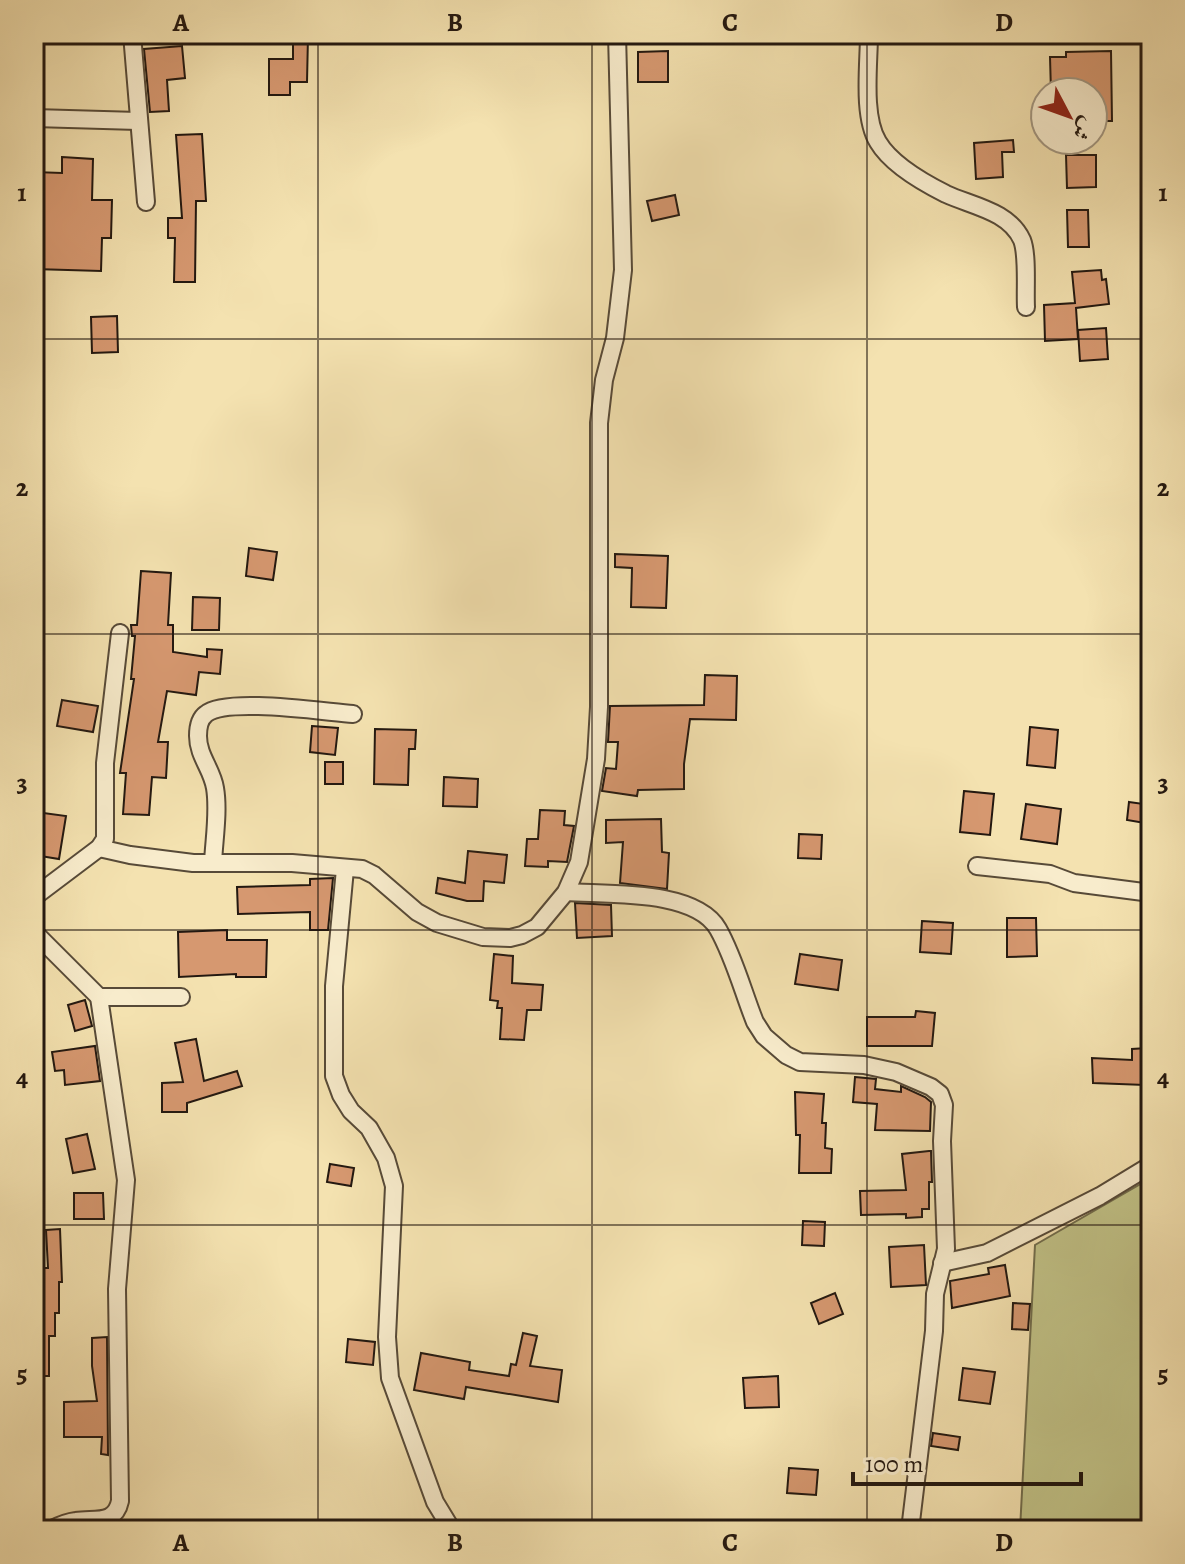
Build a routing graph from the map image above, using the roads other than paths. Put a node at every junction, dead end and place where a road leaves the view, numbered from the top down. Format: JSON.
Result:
{"nodes":[{"id":1,"x":132,"y":34,"type":"edge"},
{"id":2,"x":617,"y":34,"type":"edge"},
{"id":3,"x":869,"y":34,"type":"edge"},
{"id":4,"x":34,"y":118,"type":"edge"},
{"id":5,"x":138,"y":121,"type":"junction"},
{"id":6,"x":146,"y":202,"type":"dead end"},
{"id":7,"x":1026,"y":307,"type":"dead end"},
{"id":8,"x":120,"y":633,"type":"dead end"},
{"id":9,"x":353,"y":714,"type":"dead end"},
{"id":10,"x":99,"y":848,"type":"junction"},
{"id":11,"x":213,"y":863,"type":"junction"},
{"id":12,"x":977,"y":866,"type":"dead end"},
{"id":13,"x":345,"y":869,"type":"junction"},
{"id":14,"x":566,"y":892,"type":"junction"},
{"id":15,"x":1151,"y":893,"type":"edge"},
{"id":16,"x":34,"y":897,"type":"edge"},
{"id":17,"x":34,"y":932,"type":"edge"},
{"id":18,"x":99,"y":997,"type":"junction"},
{"id":19,"x":181,"y":997,"type":"dead end"},
{"id":20,"x":1151,"y":1165,"type":"edge"},
{"id":21,"x":942,"y":1263,"type":"junction"},
{"id":22,"x":34,"y":1523,"type":"edge"},
{"id":23,"x":43,"y":1530,"type":"edge"},
{"id":24,"x":50,"y":1530,"type":"edge"},
{"id":25,"x":452,"y":1530,"type":"edge"},
{"id":26,"x":910,"y":1530,"type":"edge"}],
"edges":[{"from":1,"to":5,"type":"street"},
{"from":2,"to":14,"type":"street"},
{"from":3,"to":7,"type":"street"},
{"from":4,"to":5,"type":"street"},
{"from":5,"to":6,"type":"street"},
{"from":8,"to":10,"type":"street"},
{"from":9,"to":11,"type":"street"},
{"from":10,"to":11,"type":"street"},
{"from":10,"to":16,"type":"street"},
{"from":11,"to":13,"type":"street"},
{"from":12,"to":15,"type":"street"},
{"from":13,"to":14,"type":"street"},
{"from":13,"to":25,"type":"street"},
{"from":14,"to":21,"type":"street"},
{"from":17,"to":18,"type":"street"},
{"from":18,"to":19,"type":"street"},
{"from":18,"to":24,"type":"street"},
{"from":20,"to":21,"type":"street"},
{"from":21,"to":26,"type":"street"},
{"from":22,"to":23,"type":"street"}]}
